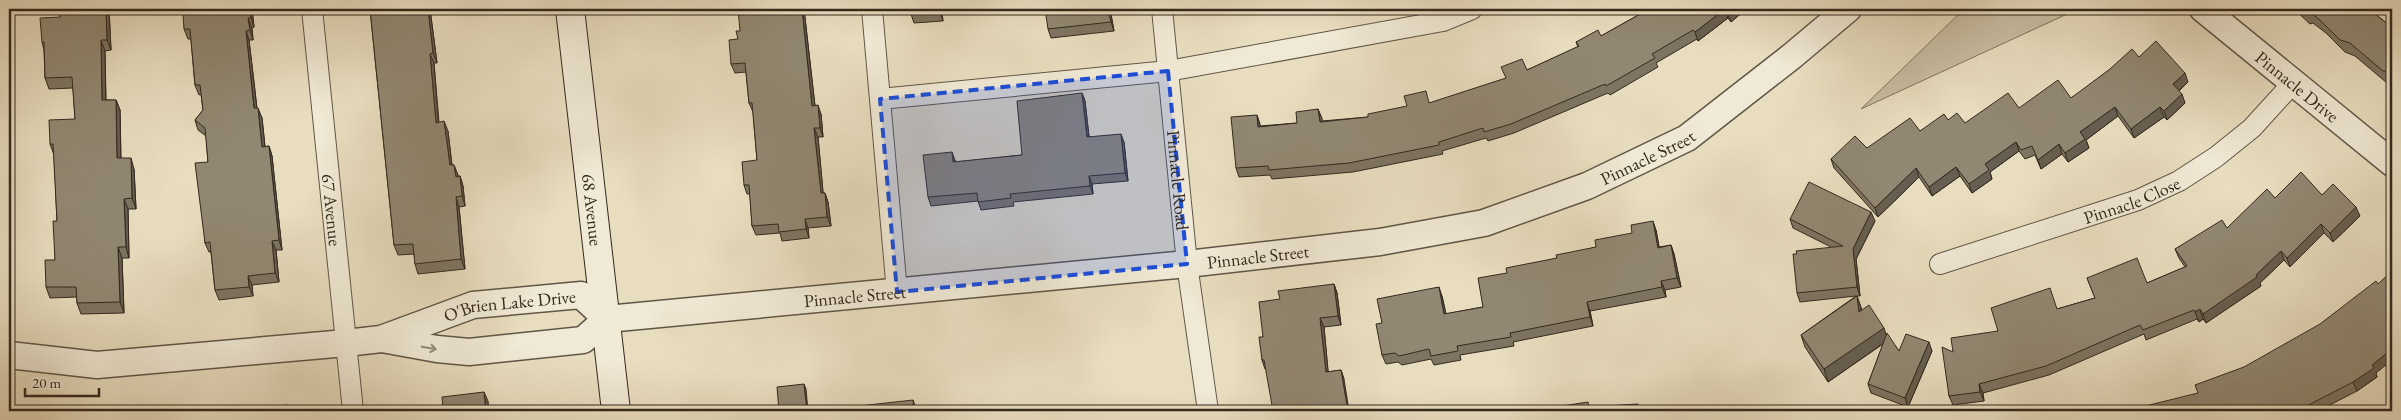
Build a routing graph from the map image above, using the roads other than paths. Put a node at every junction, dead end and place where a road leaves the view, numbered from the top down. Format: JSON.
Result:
{"nodes":[{"id":1,"x":312,"y":9,"type":"edge"},
{"id":2,"x":570,"y":9,"type":"edge"},
{"id":3,"x":872,"y":9,"type":"edge"},
{"id":4,"x":1162,"y":9,"type":"edge"},
{"id":5,"x":1472,"y":9,"type":"edge"},
{"id":6,"x":1848,"y":9,"type":"edge"},
{"id":7,"x":2203,"y":9,"type":"edge"},
{"id":8,"x":1168,"y":72,"type":"junction"},
{"id":9,"x":2293,"y":83,"type":"junction"},
{"id":10,"x":880,"y":99,"type":"junction"},
{"id":11,"x":2392,"y":163,"type":"edge"},
{"id":12,"x":1187,"y":264,"type":"junction"},
{"id":13,"x":1940,"y":264,"type":"dead end"},
{"id":14,"x":898,"y":292,"type":"junction"},
{"id":15,"x":606,"y":319,"type":"junction"},
{"id":16,"x":381,"y":339,"type":"junction"},
{"id":17,"x":346,"y":343,"type":"junction"},
{"id":18,"x":9,"y":355,"type":"edge"},
{"id":19,"x":353,"y":411,"type":"edge"},
{"id":20,"x":616,"y":411,"type":"edge"},
{"id":21,"x":1208,"y":411,"type":"edge"}],
"edges":[{"from":1,"to":17,"type":"street","name":"67 Avenue"},
{"from":2,"to":15,"type":"main road","name":"68 Avenue"},
{"from":3,"to":10,"type":"street"},
{"from":4,"to":8,"type":"street","name":"Pinnacle Road"},
{"from":5,"to":8,"type":"street"},
{"from":6,"to":12,"type":"street","name":"Pinnacle Street"},
{"from":7,"to":9,"type":"street","name":"Pinnacle Drive"},
{"from":8,"to":10,"type":"street"},
{"from":8,"to":12,"type":"street","name":"Pinnacle Road"},
{"from":9,"to":11,"type":"street","name":"Pinnacle Drive"},
{"from":9,"to":13,"type":"street","name":"Pinnacle Close"},
{"from":10,"to":14,"type":"street"},
{"from":12,"to":14,"type":"street","name":"Pinnacle Street"},
{"from":12,"to":21,"type":"street","name":"Pinnacle Road"},
{"from":14,"to":15,"type":"street","name":"Pinnacle Street"},
{"from":16,"to":15,"type":"street","name":"O'Brien Lake Drive","one_way":true},
{"from":15,"to":16,"type":"street","name":"O'Brien Lake Drive"},
{"from":15,"to":20,"type":"main road","name":"68 Avenue"},
{"from":16,"to":17,"type":"street","name":"O'Brien Lake Drive"},
{"from":17,"to":18,"type":"street","name":"O'Brien Lake Drive"},
{"from":17,"to":19,"type":"street","name":"67 Avenue"}]}
